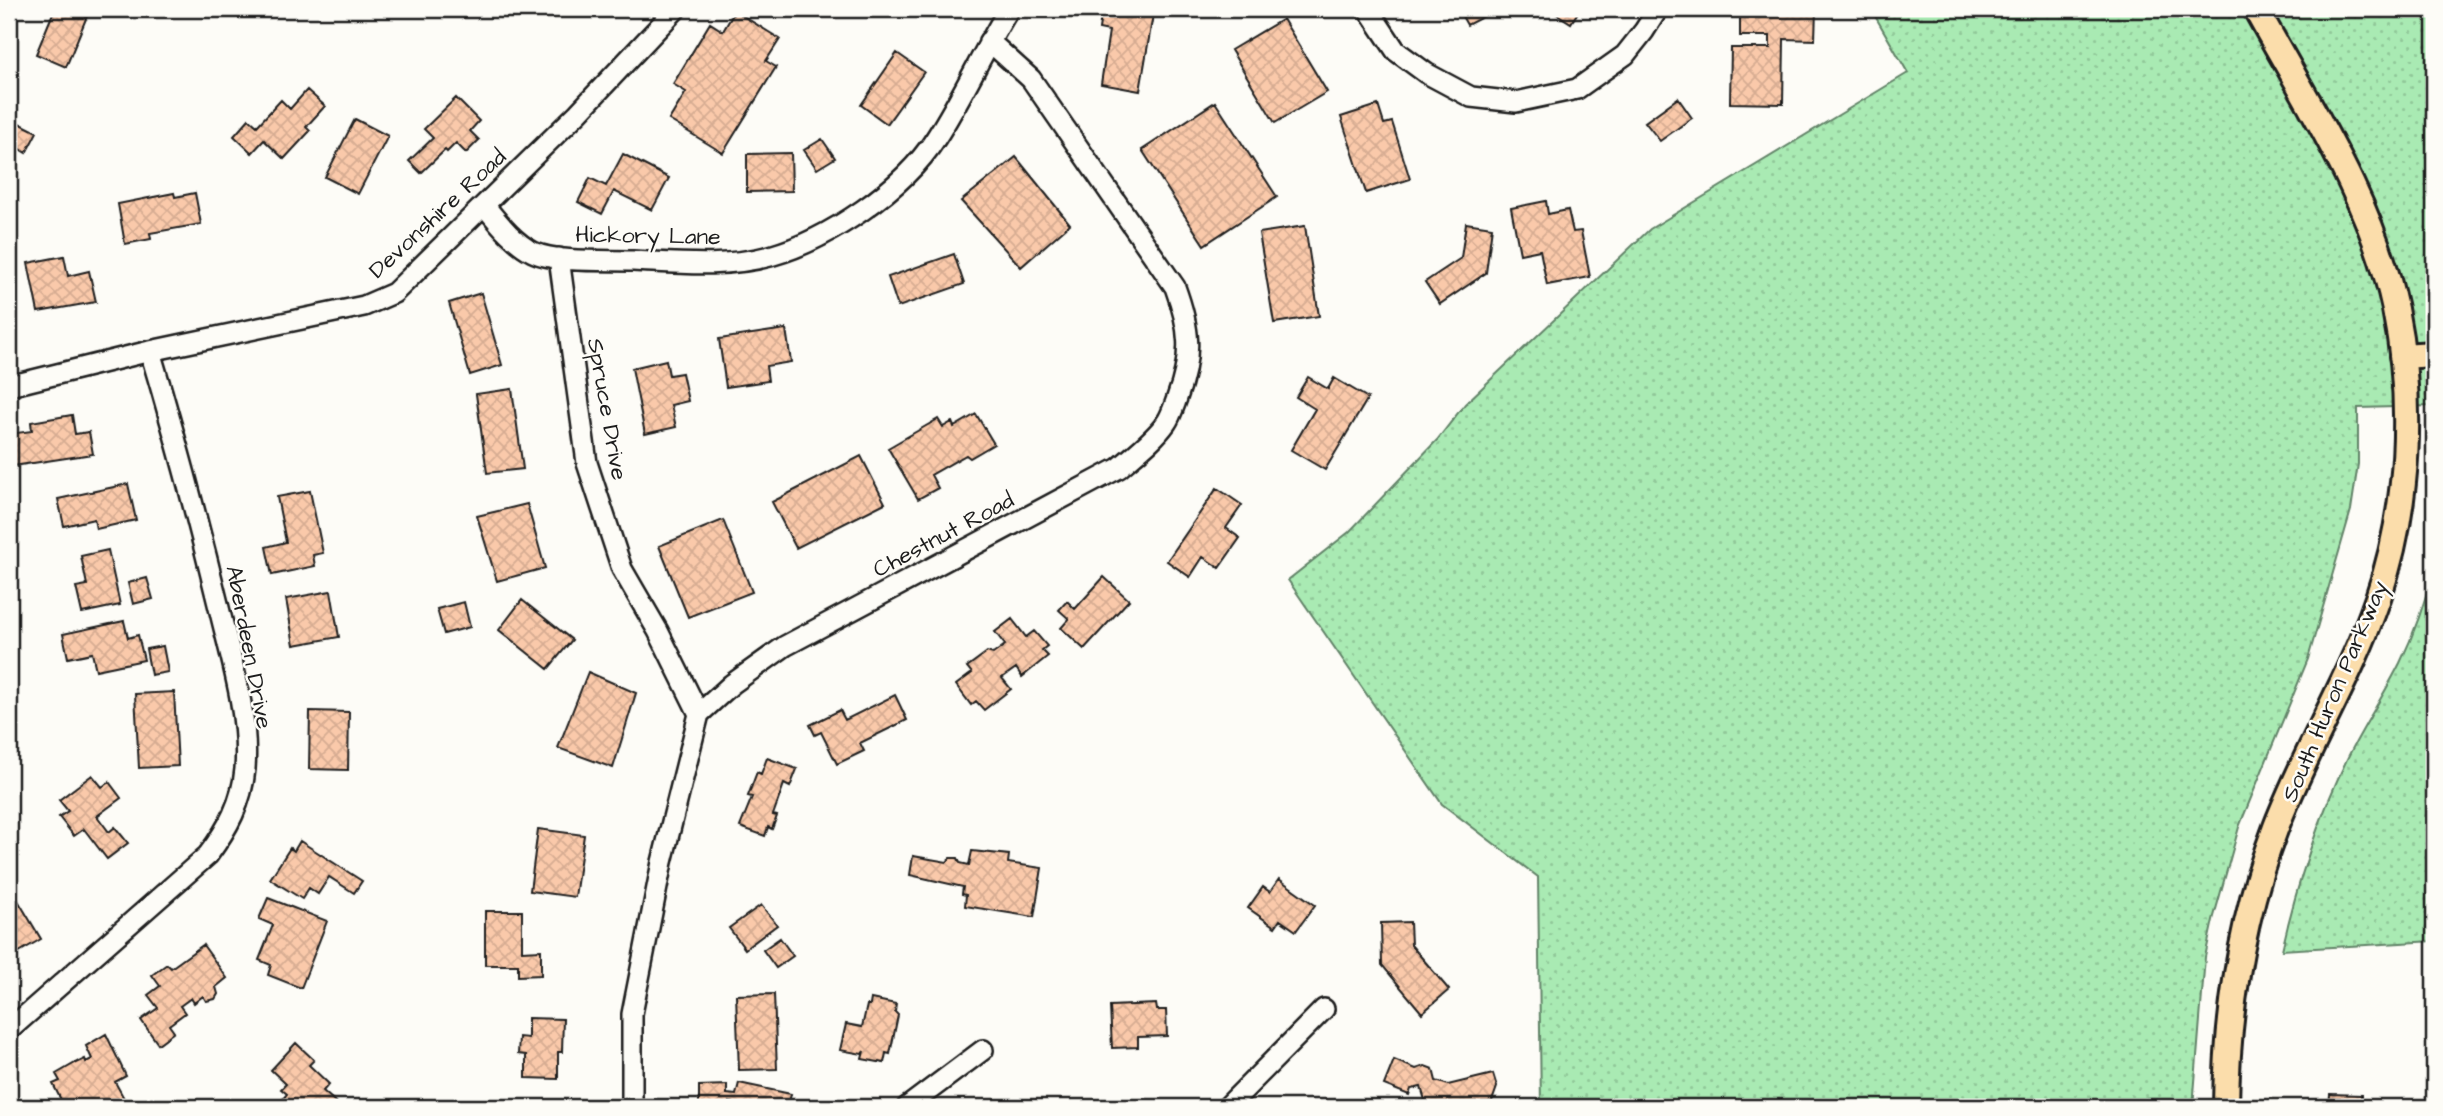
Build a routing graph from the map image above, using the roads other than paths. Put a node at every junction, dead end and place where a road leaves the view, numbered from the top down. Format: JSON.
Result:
{"nodes":[{"id":1,"x":676,"y":9,"type":"edge"},
{"id":2,"x":1009,"y":9,"type":"edge"},
{"id":3,"x":1368,"y":9,"type":"edge"},
{"id":4,"x":1658,"y":9,"type":"edge"},
{"id":5,"x":2256,"y":9,"type":"edge"},
{"id":6,"x":989,"y":41,"type":"junction"},
{"id":7,"x":484,"y":205,"type":"junction"},
{"id":8,"x":559,"y":258,"type":"junction"},
{"id":9,"x":150,"y":351,"type":"junction"},
{"id":10,"x":2434,"y":354,"type":"edge"},
{"id":11,"x":2402,"y":356,"type":"junction"},
{"id":12,"x":9,"y":386,"type":"edge"},
{"id":13,"x":699,"y":714,"type":"junction"},
{"id":14,"x":1324,"y":1009,"type":"dead end"},
{"id":15,"x":9,"y":1030,"type":"edge"},
{"id":16,"x":983,"y":1050,"type":"dead end"},
{"id":17,"x":632,"y":1107,"type":"edge"},
{"id":18,"x":907,"y":1107,"type":"edge"},
{"id":19,"x":1227,"y":1107,"type":"edge"},
{"id":20,"x":2225,"y":1107,"type":"edge"}],
"edges":[{"from":1,"to":7,"type":"street","name":"Devonshire Road"},
{"from":2,"to":6,"type":"street","name":"Hickory Lane"},
{"from":3,"to":4,"type":"street"},
{"from":5,"to":11,"type":"main road","name":"South Huron Parkway"},
{"from":6,"to":8,"type":"street","name":"Hickory Lane"},
{"from":6,"to":13,"type":"street","name":"Chestnut Road"},
{"from":7,"to":8,"type":"street","name":"Hickory Lane"},
{"from":7,"to":9,"type":"street","name":"Devonshire Road"},
{"from":8,"to":13,"type":"street","name":"Spruce Drive"},
{"from":9,"to":12,"type":"street","name":"Devonshire Road"},
{"from":9,"to":15,"type":"street","name":"Aberdeen Drive"},
{"from":10,"to":11,"type":"main road"},
{"from":11,"to":20,"type":"main road","name":"South Huron Parkway"},
{"from":13,"to":17,"type":"street"},
{"from":14,"to":19,"type":"street"},
{"from":16,"to":18,"type":"street"}]}
